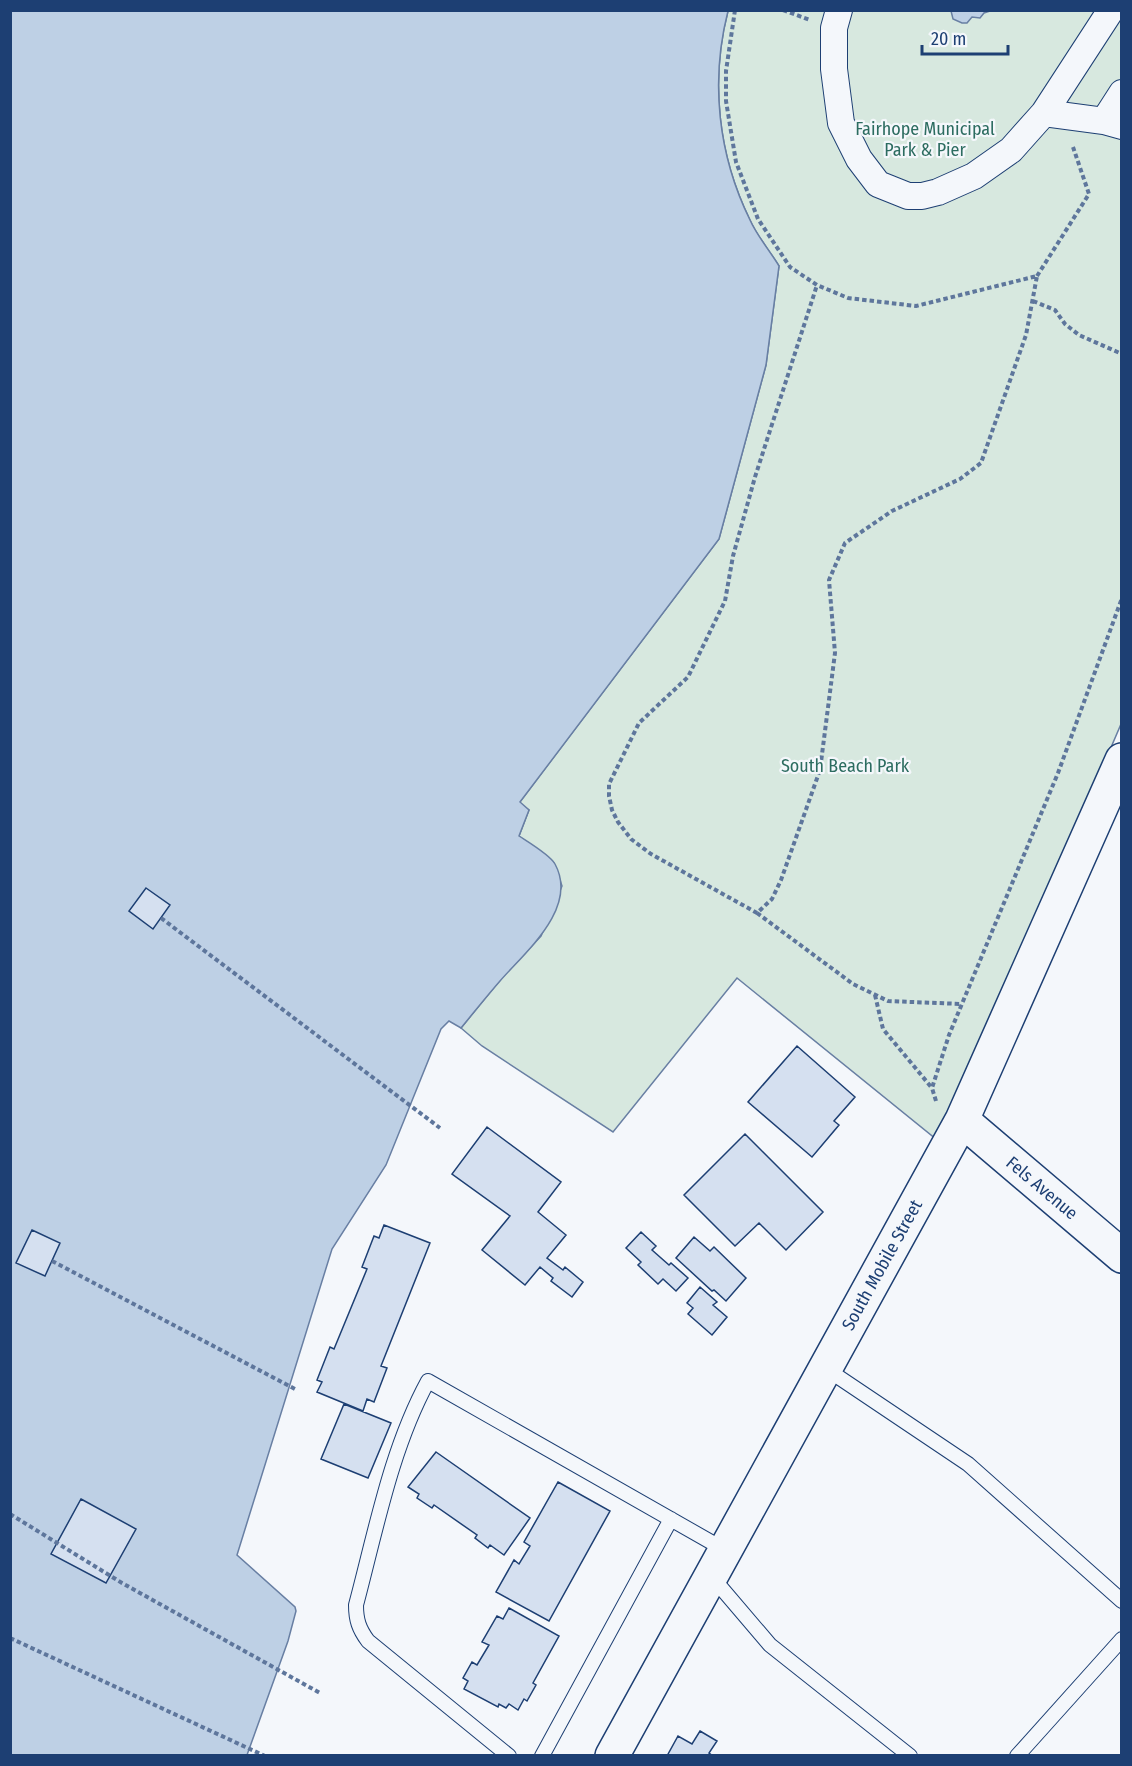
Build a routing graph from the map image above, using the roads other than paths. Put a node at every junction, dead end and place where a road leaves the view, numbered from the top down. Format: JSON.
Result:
{"nodes":[{"id":1,"x":839,"y":10,"type":"edge"},
{"id":2,"x":1111,"y":10,"type":"edge"},
{"id":3,"x":1122,"y":93,"type":"edge"},
{"id":4,"x":1044,"y":113,"type":"junction"},
{"id":5,"x":1113,"y":123,"type":"edge"},
{"id":6,"x":1122,"y":760,"type":"edge"},
{"id":7,"x":949,"y":1112,"type":"junction"},
{"id":8,"x":1122,"y":1256,"type":"edge"},
{"id":9,"x":825,"y":1368,"type":"junction"},
{"id":10,"x":671,"y":1519,"type":"junction"},
{"id":11,"x":718,"y":1563,"type":"junction"},
{"id":12,"x":1122,"y":1601,"type":"edge"},
{"id":13,"x":1122,"y":1639,"type":"edge"},
{"id":14,"x":509,"y":1755,"type":"edge"},
{"id":15,"x":542,"y":1755,"type":"edge"},
{"id":16,"x":612,"y":1755,"type":"edge"},
{"id":17,"x":910,"y":1755,"type":"edge"},
{"id":18,"x":1017,"y":1755,"type":"edge"}],
"edges":[{"from":1,"to":4,"type":"street"},
{"from":2,"to":4,"type":"street"},
{"from":3,"to":5,"type":"street"},
{"from":4,"to":5,"type":"street"},
{"from":6,"to":7,"type":"main road","name":"South Mobile Street"},
{"from":7,"to":8,"type":"main road","name":"Fels Avenue"},
{"from":7,"to":9,"type":"main road","name":"South Mobile Street"},
{"from":9,"to":11,"type":"main road","name":"South Mobile Street"},
{"from":9,"to":12,"type":"lane"},
{"from":10,"to":11,"type":"lane"},
{"from":10,"to":14,"type":"lane"},
{"from":10,"to":15,"type":"lane"},
{"from":11,"to":16,"type":"main road","name":"South Mobile Street"},
{"from":11,"to":17,"type":"lane"},
{"from":13,"to":18,"type":"lane"}]}
